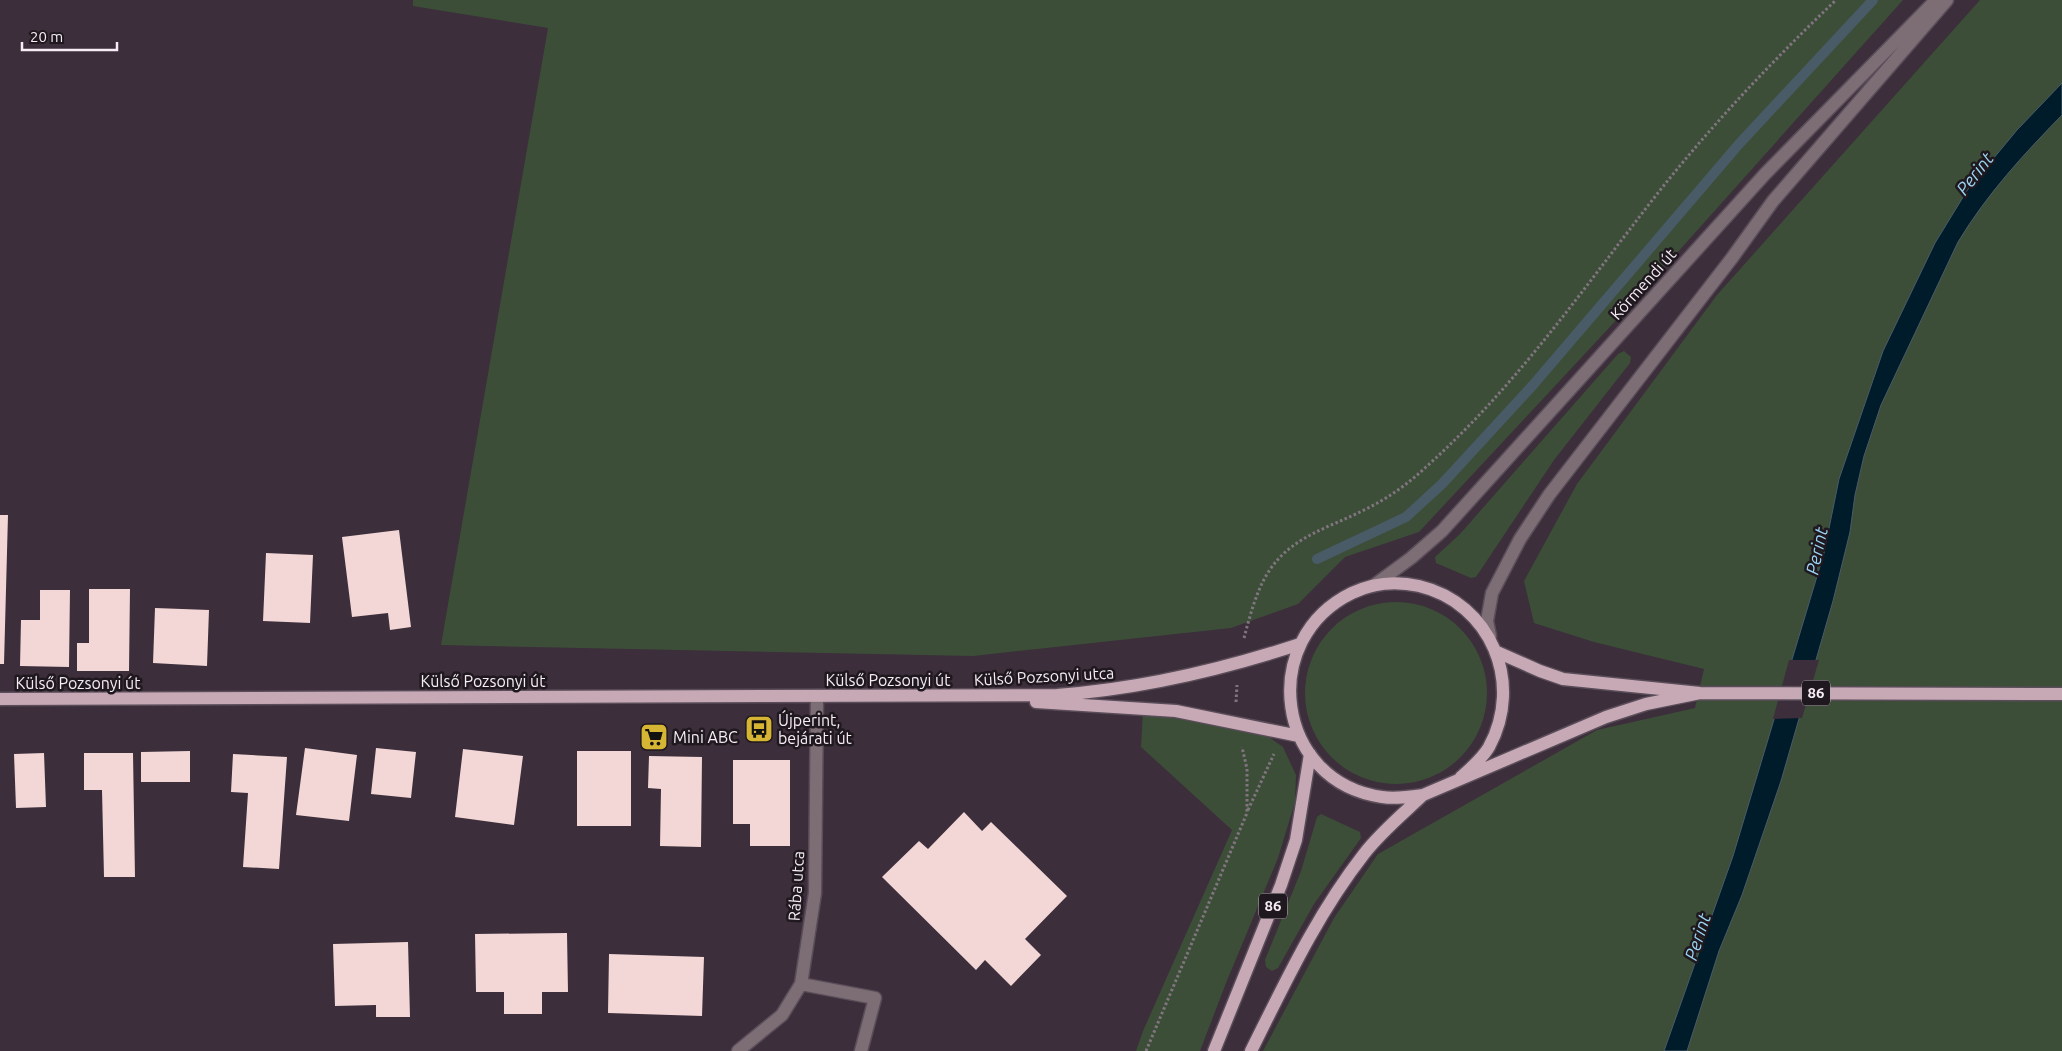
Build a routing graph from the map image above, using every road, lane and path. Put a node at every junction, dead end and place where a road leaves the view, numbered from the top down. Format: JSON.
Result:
{"nodes":[{"id":1,"x":1836,"y":0,"type":"edge"},
{"id":2,"x":1936,"y":0,"type":"edge"},
{"id":3,"x":1947,"y":0,"type":"edge"},
{"id":4,"x":1373,"y":586,"type":"junction"},
{"id":5,"x":1490,"y":636,"type":"junction"},
{"id":6,"x":1300,"y":644,"type":"junction"},
{"id":7,"x":1497,"y":652,"type":"junction"},
{"id":8,"x":1237,"y":663,"type":"junction"},
{"id":9,"x":1700,"y":693,"type":"junction"},
{"id":10,"x":2062,"y":694,"type":"edge"},
{"id":11,"x":817,"y":696,"type":"junction"},
{"id":12,"x":966,"y":696,"type":"junction"},
{"id":13,"x":0,"y":699,"type":"edge"},
{"id":14,"x":1236,"y":724,"type":"junction"},
{"id":15,"x":1300,"y":736,"type":"junction"},
{"id":16,"x":1274,"y":752,"type":"dead end"},
{"id":17,"x":1310,"y":754,"type":"junction"},
{"id":18,"x":1460,"y":777,"type":"junction"},
{"id":19,"x":1423,"y":795,"type":"junction"},
{"id":20,"x":1247,"y":813,"type":"junction"},
{"id":21,"x":801,"y":984,"type":"junction"},
{"id":22,"x":738,"y":1051,"type":"edge"},
{"id":23,"x":862,"y":1051,"type":"edge"},
{"id":24,"x":1146,"y":1051,"type":"edge"},
{"id":25,"x":1214,"y":1051,"type":"edge"},
{"id":26,"x":1251,"y":1051,"type":"edge"}],
"edges":[{"from":1,"to":8,"type":"path"},
{"from":2,"to":4,"type":"street","name":"Körmendi út"},
{"from":3,"to":5,"type":"street"},
{"from":4,"to":5,"type":"main road","number":"86"},
{"from":4,"to":6,"type":"main road","number":"86"},
{"from":5,"to":7,"type":"main road","number":"86"},
{"from":6,"to":8,"type":"main road","name":"Külső Pozsonyi utca"},
{"from":6,"to":15,"type":"main road","number":"86"},
{"from":7,"to":9,"type":"main road","number":"86"},
{"from":7,"to":18,"type":"main road","number":"86"},
{"from":8,"to":12,"type":"main road","name":"Külső Pozsonyi utca"},
{"from":8,"to":14,"type":"path"},
{"from":9,"to":10,"type":"main road","number":"86"},
{"from":9,"to":18,"type":"main road","number":"86"},
{"from":11,"to":12,"type":"main road","name":"Külső Pozsonyi út"},
{"from":11,"to":13,"type":"main road","name":"Külső Pozsonyi út"},
{"from":11,"to":21,"type":"street","name":"Rába utca"},
{"from":12,"to":14,"type":"main road","name":"Külső Pozsonyi utca"},
{"from":14,"to":15,"type":"main road","name":"Külső Pozsonyi utca"},
{"from":14,"to":20,"type":"path"},
{"from":15,"to":17,"type":"main road","number":"86"},
{"from":16,"to":20,"type":"path"},
{"from":17,"to":19,"type":"main road","number":"86"},
{"from":17,"to":25,"type":"main road","number":"86"},
{"from":18,"to":19,"type":"main road","number":"86"},
{"from":19,"to":26,"type":"main road","number":"86"},
{"from":20,"to":24,"type":"path"},
{"from":21,"to":22,"type":"street","name":"Rába utca"},
{"from":21,"to":23,"type":"street"}]}
